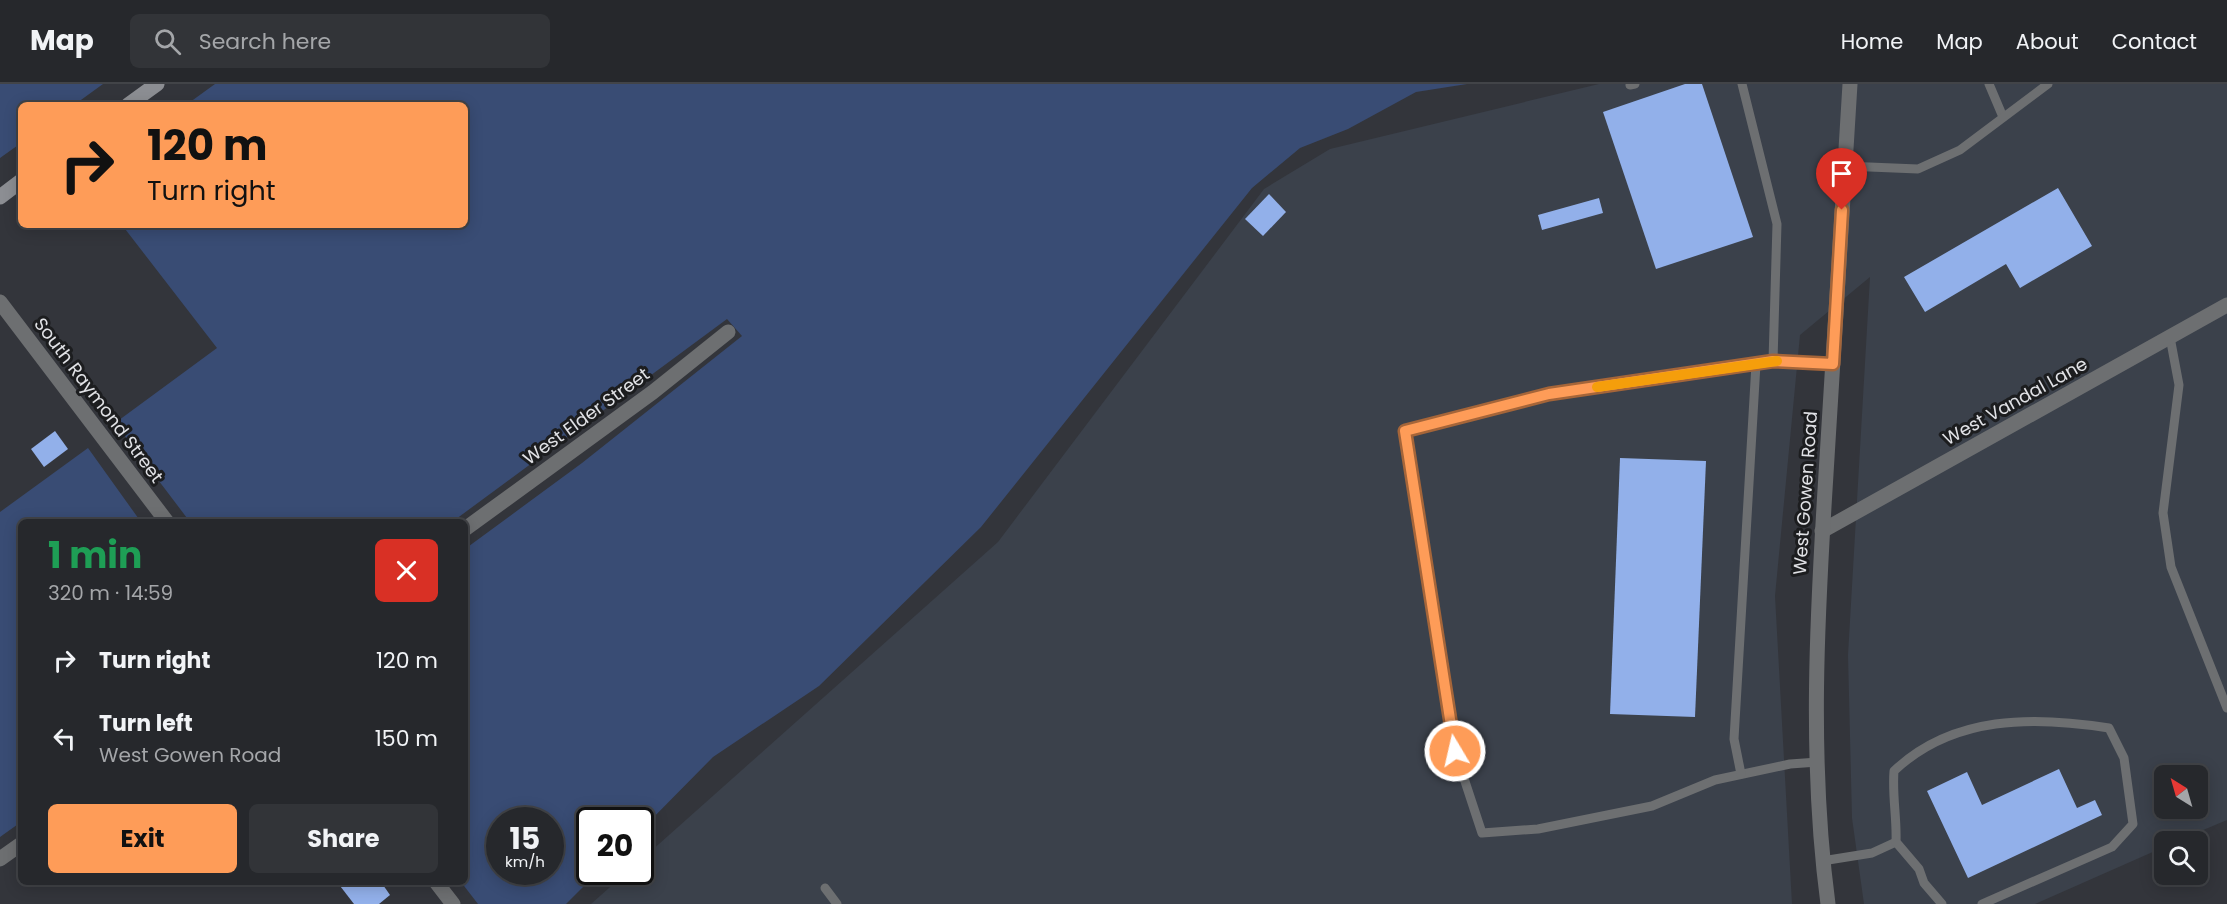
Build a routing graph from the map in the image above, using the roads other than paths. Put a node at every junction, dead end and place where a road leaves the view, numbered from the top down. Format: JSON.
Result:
{"nodes":[{"id":1,"x":157,"y":84,"type":"edge"},
{"id":2,"x":1742,"y":84,"type":"edge"},
{"id":3,"x":1850,"y":84,"type":"edge"},
{"id":4,"x":1989,"y":84,"type":"edge"},
{"id":5,"x":2048,"y":84,"type":"edge"},
{"id":6,"x":132,"y":102,"type":"edge"},
{"id":7,"x":2003,"y":117,"type":"junction"},
{"id":8,"x":1845,"y":166,"type":"junction"},
{"id":9,"x":18,"y":184,"type":"edge"},
{"id":10,"x":0,"y":196,"type":"edge"},
{"id":11,"x":0,"y":302,"type":"edge"},
{"id":12,"x":2227,"y":305,"type":"edge"},
{"id":13,"x":728,"y":332,"type":"dead end"},
{"id":14,"x":2170,"y":337,"type":"junction"},
{"id":15,"x":1773,"y":361,"type":"junction"},
{"id":16,"x":1756,"y":364,"type":"junction"},
{"id":17,"x":1833,"y":364,"type":"junction"},
{"id":18,"x":164,"y":519,"type":"edge"},
{"id":19,"x":468,"y":527,"type":"edge"},
{"id":20,"x":1822,"y":531,"type":"junction"},
{"id":21,"x":2227,"y":708,"type":"edge"},
{"id":22,"x":1818,"y":762,"type":"junction"},
{"id":23,"x":1741,"y":774,"type":"junction"},
{"id":24,"x":1896,"y":842,"type":"junction"},
{"id":25,"x":18,"y":846,"type":"edge"},
{"id":26,"x":0,"y":859,"type":"edge"},
{"id":27,"x":1822,"y":861,"type":"junction"},
{"id":28,"x":438,"y":885,"type":"edge"},
{"id":29,"x":825,"y":888,"type":"dead end"},
{"id":30,"x":453,"y":904,"type":"edge"},
{"id":31,"x":837,"y":904,"type":"edge"},
{"id":32,"x":1828,"y":904,"type":"edge"},
{"id":33,"x":1942,"y":904,"type":"edge"},
{"id":34,"x":1982,"y":904,"type":"edge"}],
"edges":[{"from":1,"to":6,"type":"main road"},
{"from":2,"to":15,"type":"lane"},
{"from":3,"to":8,"type":"street","name":"West Gowen Road"},
{"from":4,"to":7,"type":"lane"},
{"from":5,"to":7,"type":"lane"},
{"from":7,"to":8,"type":"lane"},
{"from":8,"to":17,"type":"street","name":"West Gowen Road"},
{"from":9,"to":10,"type":"main road"},
{"from":11,"to":18,"type":"street","name":"South Raymond Street"},
{"from":12,"to":14,"type":"street","name":"West Vandal Lane"},
{"from":13,"to":19,"type":"street","name":"West Elder Street"},
{"from":14,"to":20,"type":"street","name":"West Vandal Lane"},
{"from":14,"to":21,"type":"lane"},
{"from":15,"to":16,"type":"lane"},
{"from":15,"to":17,"type":"lane"},
{"from":16,"to":23,"type":"lane"},
{"from":16,"to":23,"type":"lane"},
{"from":17,"to":20,"type":"street","name":"West Gowen Road"},
{"from":20,"to":22,"type":"street","name":"West Gowen Road"},
{"from":22,"to":23,"type":"lane"},
{"from":22,"to":27,"type":"street","name":"West Gowen Road"},
{"from":24,"to":27,"type":"lane"},
{"from":24,"to":33,"type":"lane"},
{"from":24,"to":34,"type":"lane"},
{"from":25,"to":26,"type":"street"},
{"from":27,"to":32,"type":"street","name":"West Gowen Road"},
{"from":28,"to":30,"type":"street"},
{"from":29,"to":31,"type":"lane"}]}
